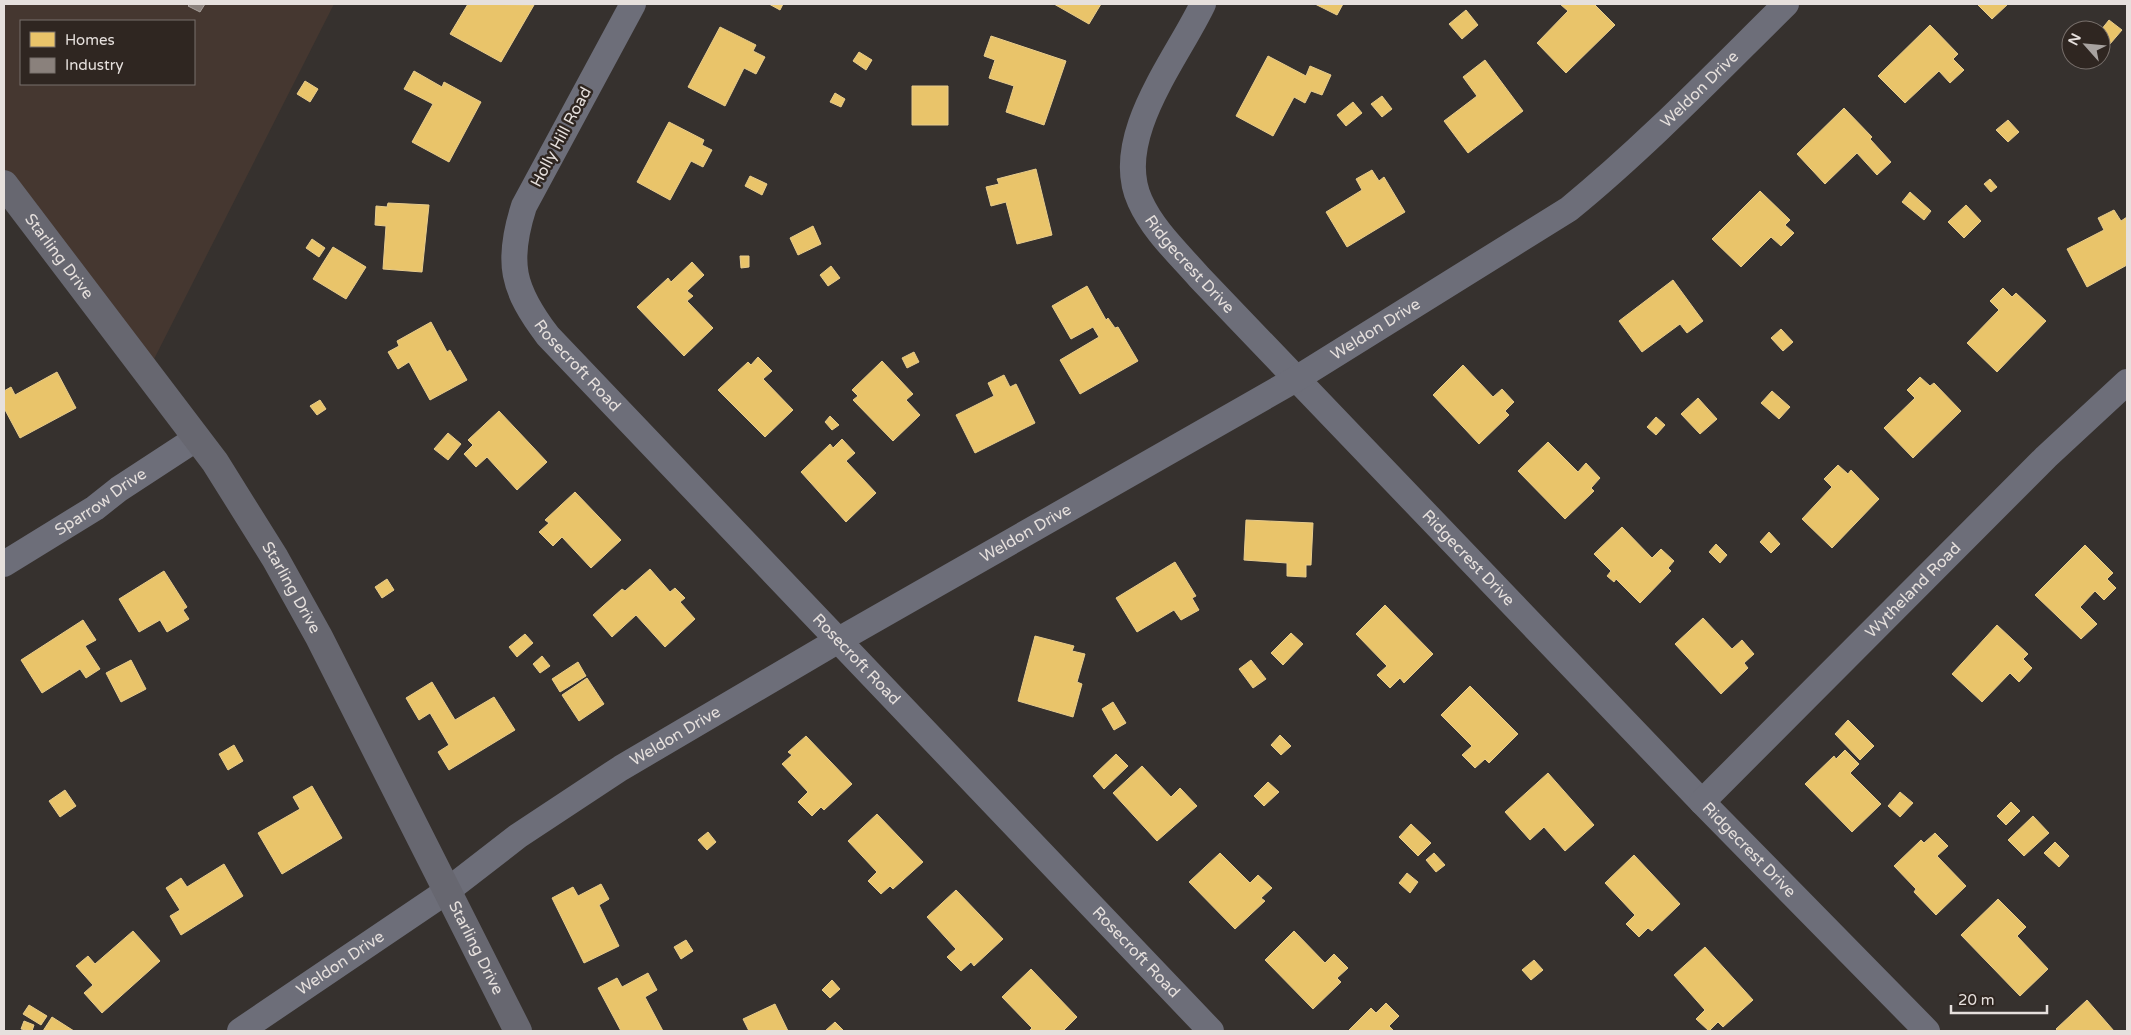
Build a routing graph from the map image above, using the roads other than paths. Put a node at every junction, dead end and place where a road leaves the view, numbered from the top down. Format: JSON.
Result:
{"nodes":[{"id":1,"x":633,"y":4,"type":"edge"},
{"id":2,"x":1204,"y":4,"type":"edge"},
{"id":3,"x":1786,"y":4,"type":"edge"},
{"id":4,"x":4,"y":184,"type":"edge"},
{"id":5,"x":516,"y":279,"type":"joint"},
{"id":6,"x":1296,"y":379,"type":"junction"},
{"id":7,"x":2127,"y":382,"type":"edge"},
{"id":8,"x":197,"y":438,"type":"junction"},
{"id":9,"x":4,"y":564,"type":"edge"},
{"id":10,"x":836,"y":641,"type":"junction"},
{"id":11,"x":1702,"y":802,"type":"junction"},
{"id":12,"x":447,"y":891,"type":"junction"},
{"id":13,"x":240,"y":1031,"type":"edge"},
{"id":14,"x":518,"y":1031,"type":"edge"},
{"id":15,"x":1211,"y":1031,"type":"edge"},
{"id":16,"x":1927,"y":1031,"type":"edge"}],
"edges":[{"from":1,"to":5,"type":"street","name":"Holly Hill Road"},
{"from":2,"to":6,"type":"street","name":"Ridgecrest Drive"},
{"from":3,"to":6,"type":"street","name":"Weldon Drive"},
{"from":4,"to":8,"type":"street","name":"Starling Drive"},
{"from":5,"to":10,"type":"street","name":"Rosecroft Road"},
{"from":6,"to":10,"type":"street","name":"Weldon Drive"},
{"from":6,"to":11,"type":"street","name":"Ridgecrest Drive"},
{"from":7,"to":11,"type":"street","name":"Wytheland Road"},
{"from":8,"to":9,"type":"street","name":"Sparrow Drive"},
{"from":8,"to":12,"type":"street","name":"Starling Drive"},
{"from":10,"to":12,"type":"street","name":"Weldon Drive"},
{"from":10,"to":15,"type":"street","name":"Rosecroft Road"},
{"from":11,"to":16,"type":"street","name":"Ridgecrest Drive"},
{"from":12,"to":13,"type":"street","name":"Weldon Drive"},
{"from":12,"to":14,"type":"street","name":"Starling Drive"}]}
